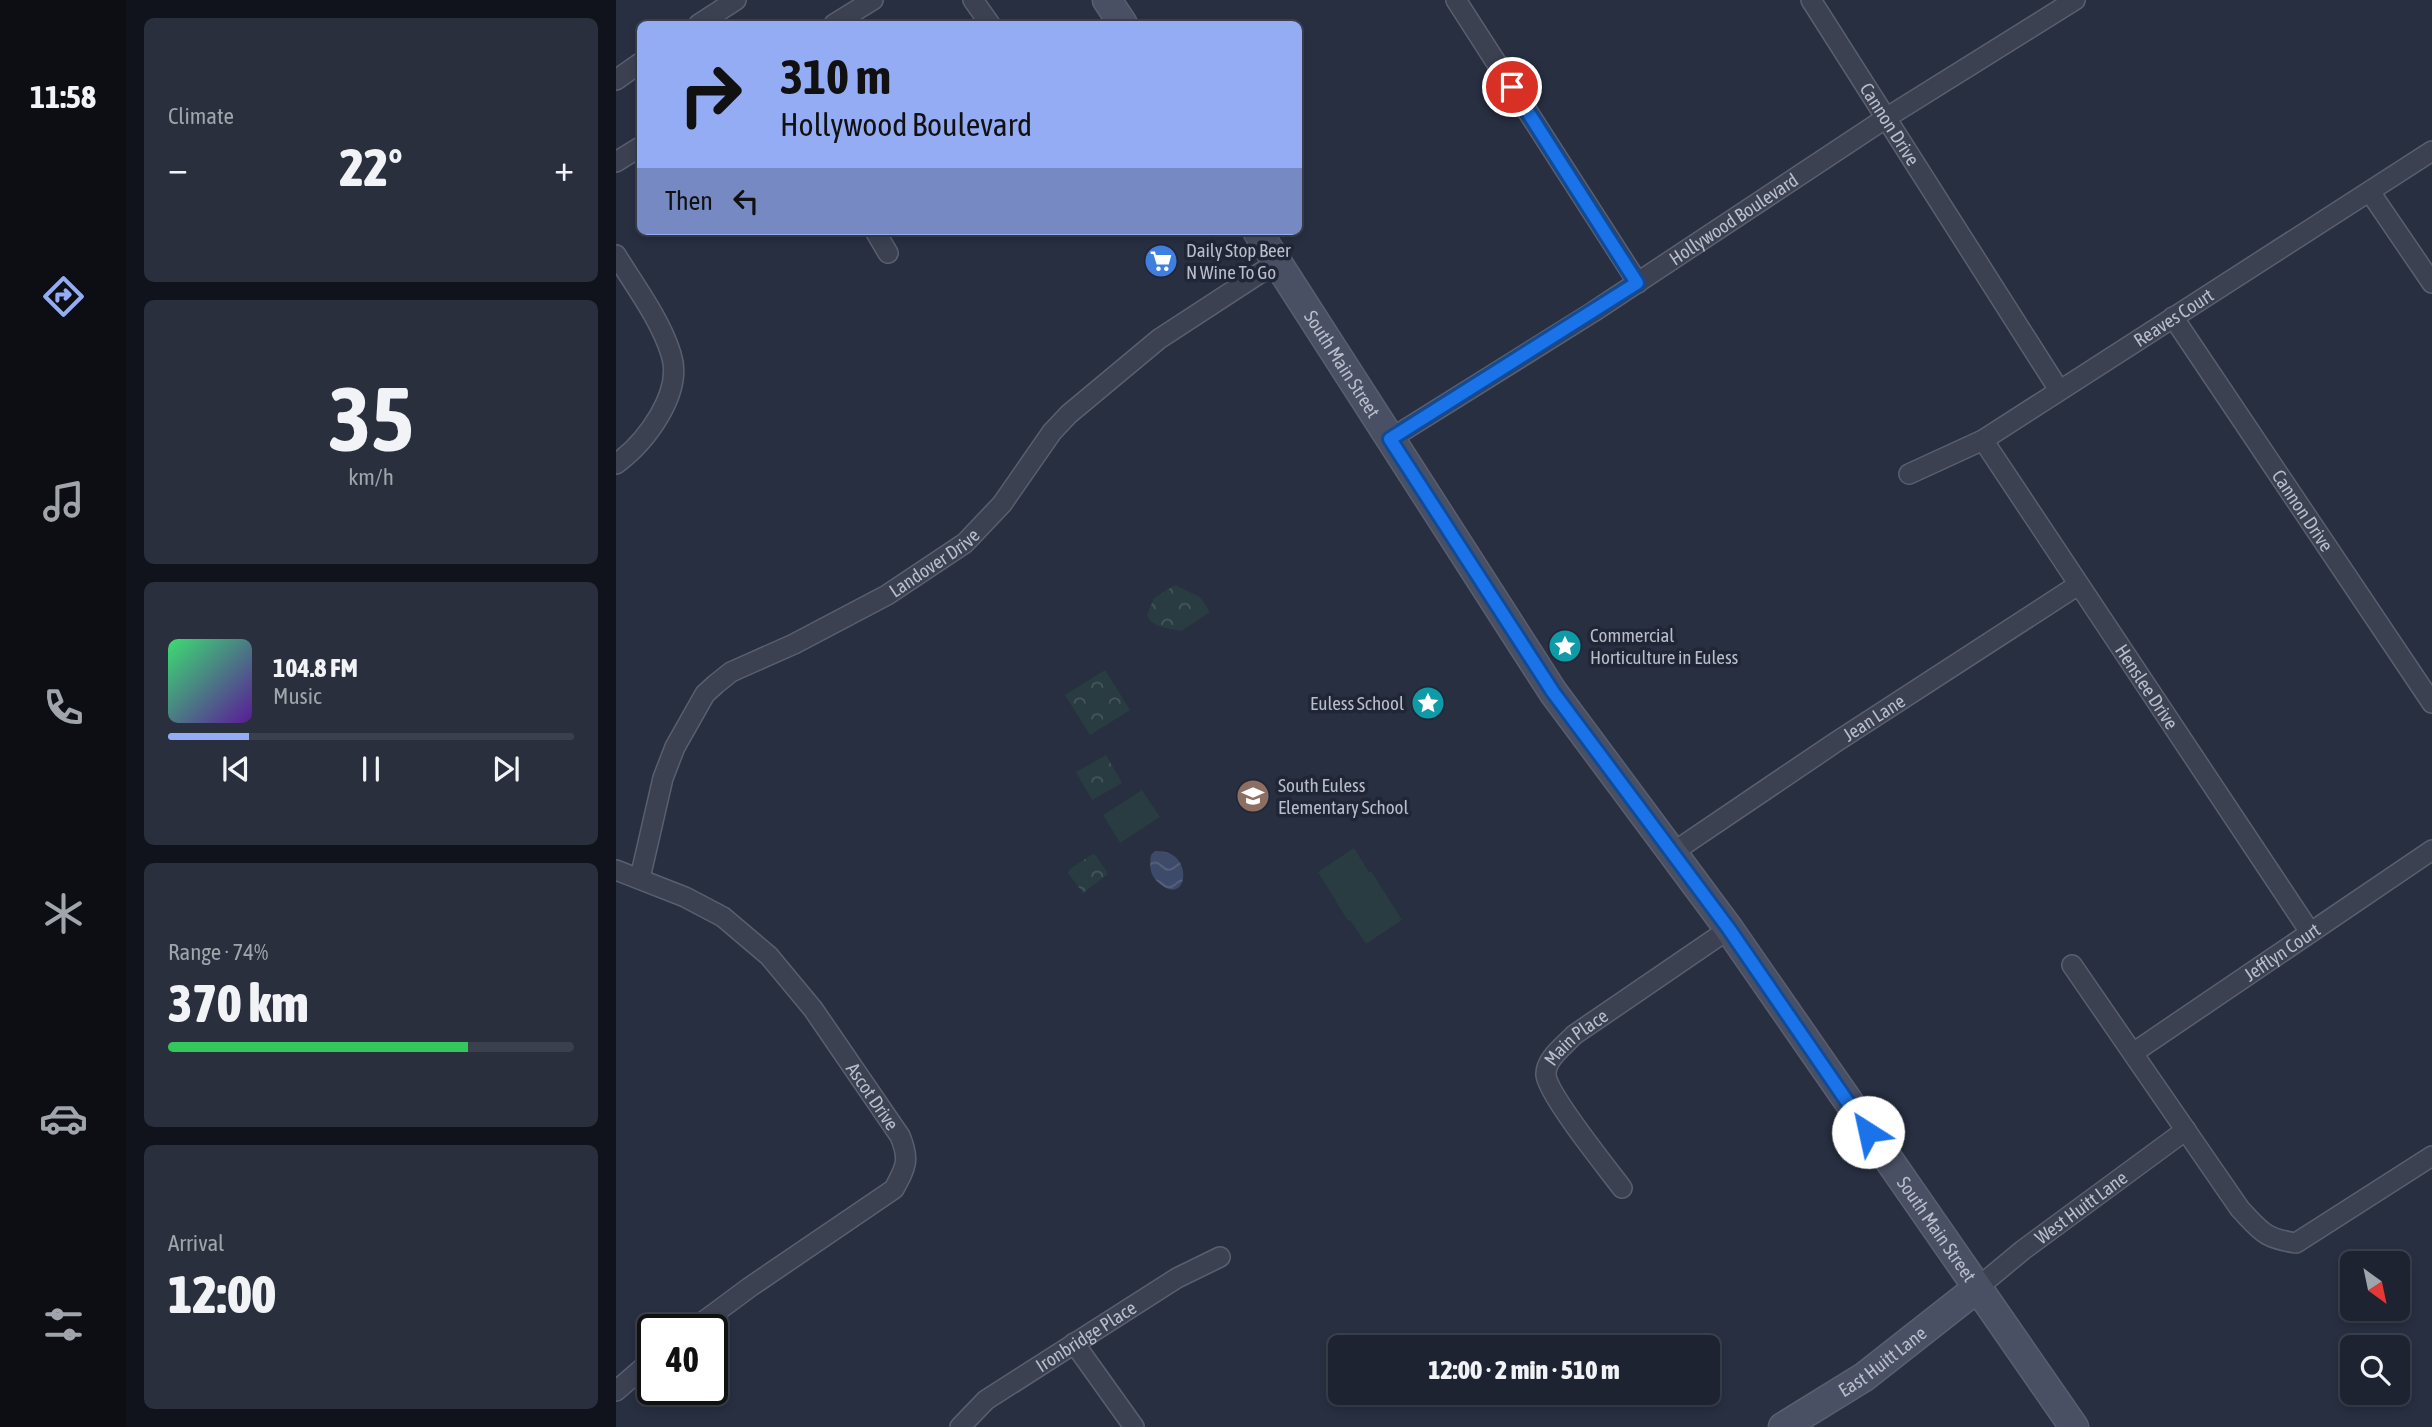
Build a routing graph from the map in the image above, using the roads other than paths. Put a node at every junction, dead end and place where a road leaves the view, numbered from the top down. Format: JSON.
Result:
{"nodes":[{"id":1,"x":736,"y":0,"type":"edge"},
{"id":2,"x":873,"y":0,"type":"edge"},
{"id":3,"x":973,"y":0,"type":"edge"},
{"id":4,"x":1107,"y":0,"type":"edge"},
{"id":5,"x":1456,"y":0,"type":"edge"},
{"id":6,"x":1811,"y":0,"type":"edge"},
{"id":7,"x":2075,"y":0,"type":"edge"},
{"id":8,"x":704,"y":21,"type":"edge"},
{"id":9,"x":839,"y":21,"type":"edge"},
{"id":10,"x":988,"y":21,"type":"edge"},
{"id":11,"x":1121,"y":21,"type":"edge"},
{"id":12,"x":637,"y":65,"type":"edge"},
{"id":13,"x":616,"y":79,"type":"edge"},
{"id":14,"x":1886,"y":118,"type":"junction"},
{"id":15,"x":637,"y":148,"type":"edge"},
{"id":16,"x":2432,"y":151,"type":"edge"},
{"id":17,"x":616,"y":162,"type":"edge"},
{"id":18,"x":2370,"y":192,"type":"junction"},
{"id":19,"x":877,"y":235,"type":"edge"},
{"id":20,"x":1260,"y":235,"type":"edge"},
{"id":21,"x":888,"y":253,"type":"dead end"},
{"id":22,"x":616,"y":255,"type":"edge"},
{"id":23,"x":1277,"y":262,"type":"junction"},
{"id":24,"x":1637,"y":283,"type":"junction"},
{"id":25,"x":2432,"y":283,"type":"edge"},
{"id":26,"x":2173,"y":317,"type":"junction"},
{"id":27,"x":2059,"y":390,"type":"junction"},
{"id":28,"x":1390,"y":439,"type":"junction"},
{"id":29,"x":1983,"y":440,"type":"junction"},
{"id":30,"x":616,"y":464,"type":"edge"},
{"id":31,"x":1909,"y":474,"type":"dead end"},
{"id":32,"x":2078,"y":585,"type":"junction"},
{"id":33,"x":2432,"y":702,"type":"edge"},
{"id":34,"x":2432,"y":850,"type":"edge"},
{"id":35,"x":1672,"y":853,"type":"junction"},
{"id":36,"x":616,"y":870,"type":"edge"},
{"id":37,"x":640,"y":878,"type":"junction"},
{"id":38,"x":1729,"y":929,"type":"junction"},
{"id":39,"x":2310,"y":932,"type":"junction"},
{"id":40,"x":2072,"y":965,"type":"dead end"},
{"id":41,"x":2133,"y":1053,"type":"junction"},
{"id":42,"x":2186,"y":1130,"type":"junction"},
{"id":43,"x":2432,"y":1156,"type":"edge"},
{"id":44,"x":1622,"y":1188,"type":"dead end"},
{"id":45,"x":1220,"y":1257,"type":"dead end"},
{"id":46,"x":1976,"y":1289,"type":"junction"},
{"id":47,"x":714,"y":1314,"type":"edge"},
{"id":48,"x":1074,"y":1343,"type":"junction"},
{"id":49,"x":637,"y":1373,"type":"edge"},
{"id":50,"x":616,"y":1391,"type":"edge"},
{"id":51,"x":960,"y":1427,"type":"edge"},
{"id":52,"x":1134,"y":1427,"type":"edge"},
{"id":53,"x":1783,"y":1427,"type":"edge"},
{"id":54,"x":2074,"y":1427,"type":"edge"}],
"edges":[{"from":1,"to":8,"type":"street"},
{"from":2,"to":9,"type":"street"},
{"from":3,"to":10,"type":"street"},
{"from":4,"to":11,"type":"street"},
{"from":5,"to":24,"type":"street"},
{"from":6,"to":14,"type":"street","name":"Cannon Drive"},
{"from":7,"to":14,"type":"street","name":"Hollywood Boulevard"},
{"from":12,"to":13,"type":"street"},
{"from":14,"to":24,"type":"street","name":"Hollywood Boulevard"},
{"from":14,"to":27,"type":"street","name":"Cannon Drive"},
{"from":15,"to":17,"type":"street"},
{"from":16,"to":18,"type":"street","name":"Reaves Court"},
{"from":18,"to":25,"type":"street"},
{"from":18,"to":26,"type":"street","name":"Reaves Court"},
{"from":19,"to":21,"type":"street"},
{"from":20,"to":23,"type":"street","name":"South Main Street"},
{"from":22,"to":30,"type":"street"},
{"from":23,"to":28,"type":"street","name":"South Main Street"},
{"from":23,"to":37,"type":"street","name":"Landover Drive"},
{"from":24,"to":28,"type":"street","name":"Hollywood Boulevard"},
{"from":26,"to":27,"type":"street","name":"Reaves Court"},
{"from":26,"to":33,"type":"street","name":"Cannon Drive"},
{"from":27,"to":29,"type":"street","name":"Reaves Court"},
{"from":28,"to":35,"type":"street","name":"South Main Street"},
{"from":29,"to":31,"type":"street","name":"Reaves Court"},
{"from":29,"to":32,"type":"street","name":"Henslee Drive"},
{"from":32,"to":35,"type":"street","name":"Jean Lane"},
{"from":32,"to":39,"type":"street","name":"Henslee Drive"},
{"from":34,"to":39,"type":"street","name":"Jefflyn Court"},
{"from":35,"to":38,"type":"street","name":"South Main Street"},
{"from":36,"to":37,"type":"street","name":"Ascot Drive"},
{"from":37,"to":47,"type":"street","name":"Ascot Drive"},
{"from":38,"to":44,"type":"street","name":"Main Place"},
{"from":38,"to":46,"type":"street","name":"South Main Street"},
{"from":39,"to":41,"type":"street","name":"Jefflyn Court"},
{"from":40,"to":41,"type":"street"},
{"from":41,"to":42,"type":"street"},
{"from":42,"to":43,"type":"street"},
{"from":42,"to":46,"type":"street","name":"West Huitt Lane"},
{"from":45,"to":48,"type":"street","name":"Ironbridge Place"},
{"from":46,"to":53,"type":"street","name":"East Huitt Lane"},
{"from":46,"to":54,"type":"street","name":"South Main Street"},
{"from":48,"to":51,"type":"street","name":"Ironbridge Place"},
{"from":48,"to":52,"type":"street"},
{"from":49,"to":50,"type":"street"}]}
